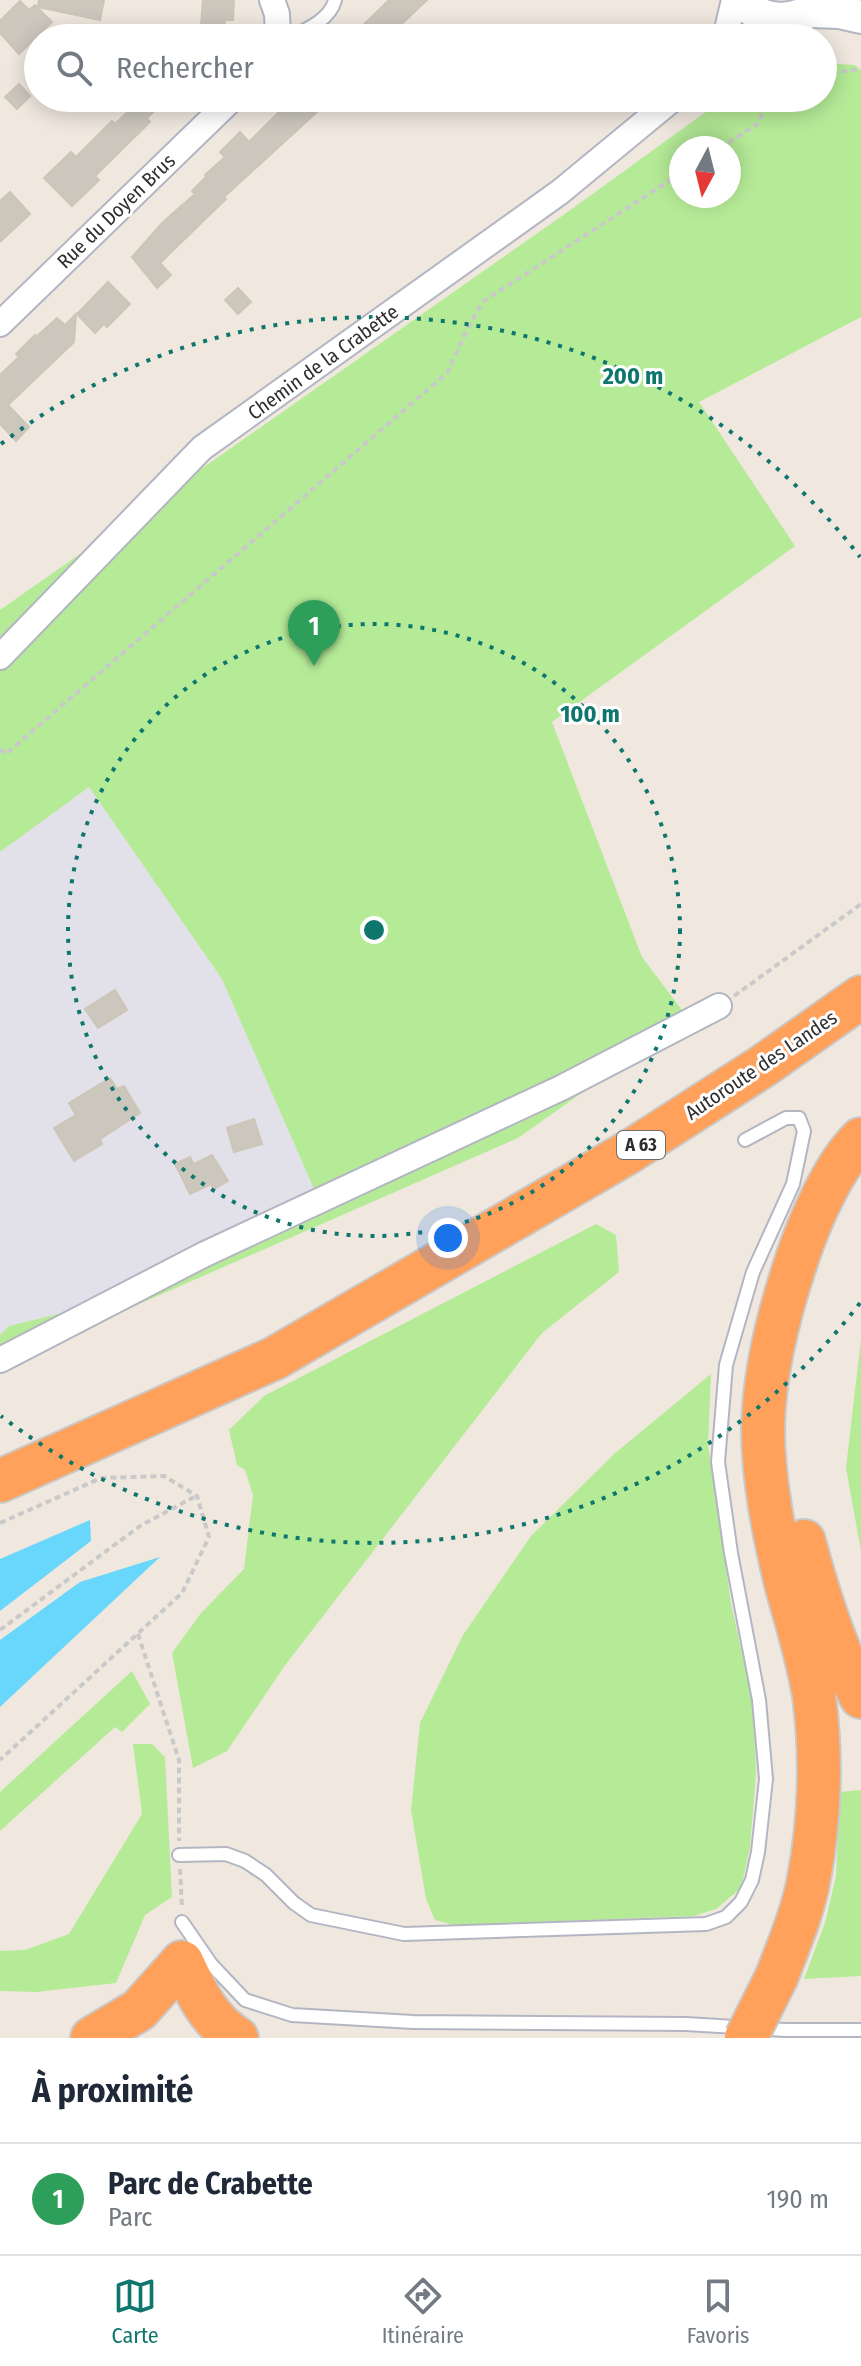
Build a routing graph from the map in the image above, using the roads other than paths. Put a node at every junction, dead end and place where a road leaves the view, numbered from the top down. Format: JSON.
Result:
{"nodes":[{"id":1,"x":272,"y":0,"type":"edge"},
{"id":2,"x":335,"y":0,"type":"edge"},
{"id":3,"x":734,"y":0,"type":"edge"},
{"id":4,"x":741,"y":0,"type":"edge"},
{"id":5,"x":817,"y":6,"type":"edge"},
{"id":6,"x":861,"y":17,"type":"edge"},
{"id":7,"x":278,"y":24,"type":"edge"},
{"id":8,"x":314,"y":24,"type":"edge"},
{"id":9,"x":728,"y":24,"type":"edge"},
{"id":10,"x":764,"y":24,"type":"edge"},
{"id":11,"x":779,"y":24,"type":"edge"},
{"id":12,"x":219,"y":112,"type":"edge"},
{"id":13,"x":657,"y":112,"type":"edge"},
{"id":14,"x":0,"y":324,"type":"edge"},
{"id":15,"x":0,"y":657,"type":"edge"},
{"id":16,"x":861,"y":997,"type":"edge"},
{"id":17,"x":719,"y":1006,"type":"road end"},
{"id":18,"x":861,"y":1139,"type":"edge"},
{"id":19,"x":745,"y":1140,"type":"dead end"},
{"id":20,"x":861,"y":1179,"type":"edge"},
{"id":21,"x":411,"y":1277,"type":"junction"},
{"id":22,"x":0,"y":1360,"type":"edge"},
{"id":23,"x":0,"y":1456,"type":"edge"},
{"id":24,"x":0,"y":1481,"type":"edge"},
{"id":25,"x":861,"y":1697,"type":"edge"},
{"id":26,"x":179,"y":1855,"type":"road end"},
{"id":27,"x":182,"y":1922,"type":"road end"},
{"id":28,"x":861,"y":2030,"type":"edge"},
{"id":29,"x":92,"y":2038,"type":"edge"},
{"id":30,"x":237,"y":2038,"type":"edge"},
{"id":31,"x":746,"y":2038,"type":"edge"}],
"edges":[{"from":1,"to":7,"type":"street"},
{"from":2,"to":8,"type":"lane"},
{"from":3,"to":9,"type":"street"},
{"from":4,"to":10,"type":"street"},
{"from":5,"to":6,"type":"street"},
{"from":5,"to":11,"type":"street"},
{"from":12,"to":14,"type":"street","name":"Rue du Doyen Brus"},
{"from":13,"to":15,"type":"street","name":"Chemin de la Crabette"},
{"from":16,"to":21,"type":"highway","name":"Autoroute des Landes","number":"A 63"},
{"from":17,"to":22,"type":"street"},
{"from":18,"to":31,"type":"highway","bridge":true},
{"from":19,"to":26,"type":"lane"},
{"from":20,"to":25,"type":"highway"},
{"from":21,"to":23,"type":"highway"},
{"from":21,"to":24,"type":"highway"},
{"from":27,"to":28,"type":"lane"},
{"from":29,"to":30,"type":"highway"}]}
